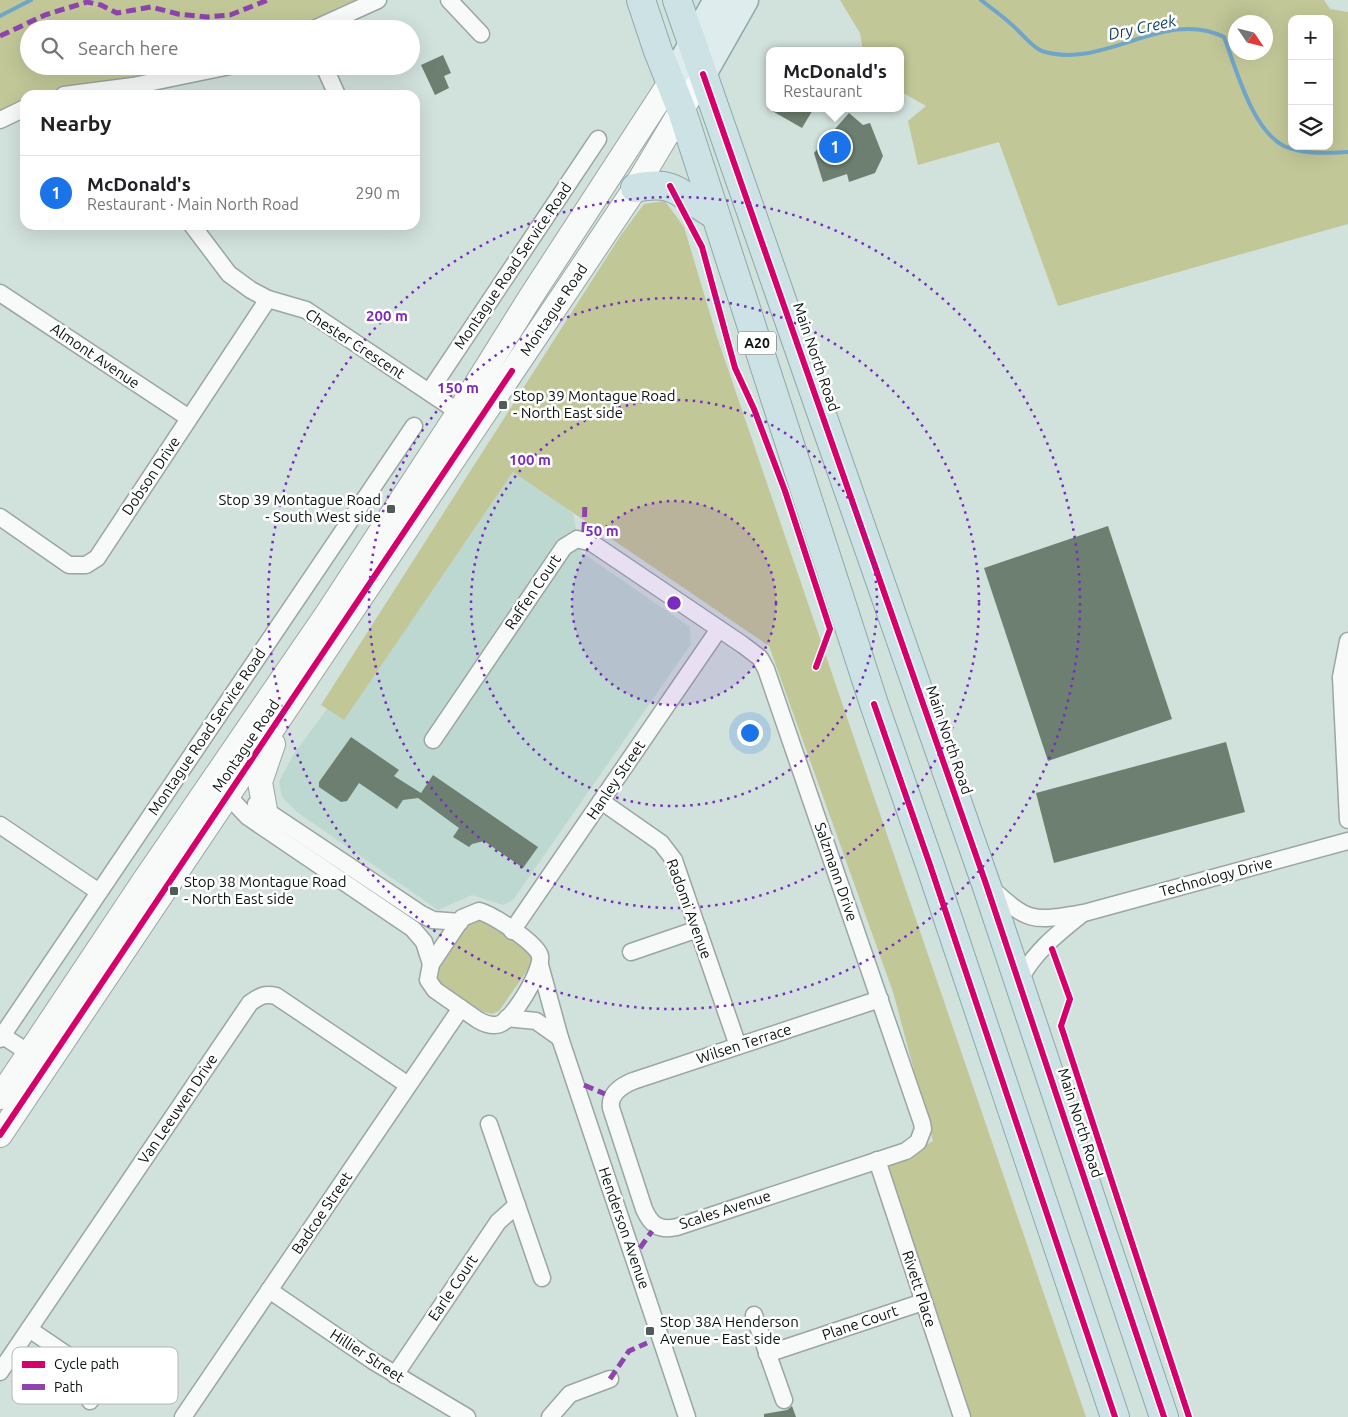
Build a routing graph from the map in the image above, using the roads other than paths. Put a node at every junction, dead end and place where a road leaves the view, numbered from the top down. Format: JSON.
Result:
{"nodes":[{"id":1,"x":378,"y":0,"type":"edge"},
{"id":2,"x":449,"y":0,"type":"edge"},
{"id":3,"x":641,"y":0,"type":"edge"},
{"id":4,"x":677,"y":0,"type":"edge"},
{"id":5,"x":717,"y":0,"type":"edge"},
{"id":6,"x":745,"y":0,"type":"edge"},
{"id":7,"x":334,"y":20,"type":"edge"},
{"id":8,"x":481,"y":34,"type":"dead end"},
{"id":9,"x":692,"y":47,"type":"junction"},
{"id":10,"x":703,"y":74,"type":"junction"},
{"id":11,"x":195,"y":75,"type":"edge"},
{"id":12,"x":328,"y":75,"type":"edge"},
{"id":13,"x":671,"y":81,"type":"junction"},
{"id":14,"x":138,"y":90,"type":"edge"},
{"id":15,"x":335,"y":90,"type":"edge"},
{"id":16,"x":20,"y":110,"type":"edge"},
{"id":17,"x":682,"y":111,"type":"junction"},
{"id":18,"x":0,"y":120,"type":"edge"},
{"id":19,"x":598,"y":139,"type":"dead end"},
{"id":20,"x":635,"y":188,"type":"junction"},
{"id":21,"x":715,"y":215,"type":"junction"},
{"id":22,"x":196,"y":230,"type":"edge"},
{"id":23,"x":0,"y":293,"type":"edge"},
{"id":24,"x":268,"y":299,"type":"junction"},
{"id":25,"x":429,"y":392,"type":"junction"},
{"id":26,"x":189,"y":418,"type":"junction"},
{"id":27,"x":468,"y":418,"type":"junction"},
{"id":28,"x":414,"y":426,"type":"dead end"},
{"id":29,"x":0,"y":517,"type":"edge"},
{"id":30,"x":718,"y":629,"type":"junction"},
{"id":31,"x":1348,"y":641,"type":"edge"},
{"id":32,"x":283,"y":714,"type":"junction"},
{"id":33,"x":433,"y":740,"type":"dead end"},
{"id":34,"x":219,"y":790,"type":"junction"},
{"id":35,"x":601,"y":801,"type":"junction"},
{"id":36,"x":265,"y":810,"type":"junction"},
{"id":37,"x":1348,"y":820,"type":"edge"},
{"id":38,"x":0,"y":825,"type":"edge"},
{"id":39,"x":1348,"y":841,"type":"edge"},
{"id":40,"x":986,"y":884,"type":"junction"},
{"id":41,"x":99,"y":892,"type":"junction"},
{"id":42,"x":1084,"y":913,"type":"junction"},
{"id":43,"x":460,"y":922,"type":"junction"},
{"id":44,"x":698,"y":929,"type":"junction"},
{"id":45,"x":512,"y":931,"type":"junction"},
{"id":46,"x":631,"y":952,"type":"dead end"},
{"id":47,"x":431,"y":964,"type":"junction"},
{"id":48,"x":540,"y":965,"type":"junction"},
{"id":49,"x":1019,"y":981,"type":"junction"},
{"id":50,"x":880,"y":999,"type":"junction"},
{"id":51,"x":461,"y":1008,"type":"junction"},
{"id":52,"x":507,"y":1018,"type":"junction"},
{"id":53,"x":1,"y":1036,"type":"edge"},
{"id":54,"x":560,"y":1038,"type":"junction"},
{"id":55,"x":738,"y":1046,"type":"junction"},
{"id":56,"x":38,"y":1059,"type":"junction"},
{"id":57,"x":408,"y":1085,"type":"junction"},
{"id":58,"x":0,"y":1097,"type":"edge"},
{"id":59,"x":612,"y":1097,"type":"joint"},
{"id":60,"x":489,"y":1124,"type":"dead end"},
{"id":61,"x":0,"y":1135,"type":"edge"},
{"id":62,"x":921,"y":1136,"type":"joint"},
{"id":63,"x":877,"y":1160,"type":"junction"},
{"id":64,"x":517,"y":1205,"type":"junction"},
{"id":65,"x":542,"y":1278,"type":"dead end"},
{"id":66,"x":269,"y":1290,"type":"junction"},
{"id":67,"x":924,"y":1302,"type":"junction"},
{"id":68,"x":754,"y":1315,"type":"dead end"},
{"id":69,"x":29,"y":1329,"type":"junction"},
{"id":70,"x":17,"y":1347,"type":"edge"},
{"id":71,"x":55,"y":1347,"type":"edge"},
{"id":72,"x":12,"y":1354,"type":"edge"},
{"id":73,"x":768,"y":1354,"type":"junction"},
{"id":74,"x":0,"y":1372,"type":"edge"},
{"id":75,"x":395,"y":1375,"type":"junction"},
{"id":76,"x":610,"y":1379,"type":"dead end"},
{"id":77,"x":784,"y":1400,"type":"dead end"},
{"id":78,"x":183,"y":1417,"type":"edge"},
{"id":79,"x":466,"y":1417,"type":"edge"},
{"id":80,"x":550,"y":1417,"type":"edge"},
{"id":81,"x":687,"y":1417,"type":"edge"},
{"id":82,"x":962,"y":1417,"type":"edge"},
{"id":83,"x":1114,"y":1417,"type":"edge"},
{"id":84,"x":1164,"y":1417,"type":"edge"}],
"edges":[{"from":1,"to":7,"type":"street"},
{"from":2,"to":8,"type":"street"},
{"from":3,"to":13,"type":"highway","number":"A20"},
{"from":4,"to":9,"type":"highway","name":"Main North Road","number":"A20"},
{"from":5,"to":9,"type":"main road","name":"Montague Road"},
{"from":6,"to":10,"type":"main road","name":"Montague Road"},
{"from":9,"to":10,"type":"highway","name":"Main North Road","number":"A20"},
{"from":9,"to":13,"type":"main road","name":"Montague Road"},
{"from":10,"to":17,"type":"main road","name":"Montague Road"},
{"from":10,"to":40,"type":"highway","name":"Main North Road","number":"A20"},
{"from":11,"to":14,"type":"street"},
{"from":12,"to":15,"type":"street"},
{"from":13,"to":17,"type":"highway","number":"A20"},
{"from":13,"to":27,"type":"main road","name":"Montague Road"},
{"from":16,"to":18,"type":"street"},
{"from":17,"to":20,"type":"main road","name":"Montague Road"},
{"from":17,"to":21,"type":"highway","number":"A20"},
{"from":19,"to":25,"type":"street","name":"Montague Road Service Road"},
{"from":20,"to":21,"type":"highway"},
{"from":20,"to":27,"type":"main road","name":"Montague Road"},
{"from":21,"to":83,"type":"highway","number":"A20"},
{"from":22,"to":24,"type":"street","name":"Chester Crescent"},
{"from":23,"to":26,"type":"street","name":"Almont Avenue"},
{"from":24,"to":25,"type":"street","name":"Chester Crescent"},
{"from":24,"to":26,"type":"street","name":"Dobson Drive"},
{"from":25,"to":27,"type":"street","name":"Chester Crescent"},
{"from":26,"to":29,"type":"street","name":"Dobson Drive"},
{"from":27,"to":32,"type":"main road","name":"Montague Road"},
{"from":27,"to":34,"type":"main road","name":"Montague Road"},
{"from":28,"to":41,"type":"street","name":"Montague Road Service Road"},
{"from":30,"to":33,"type":"street","name":"Raffen Court"},
{"from":30,"to":35,"type":"street","name":"Hanley Street"},
{"from":30,"to":50,"type":"street","name":"Salzmann Drive"},
{"from":31,"to":37,"type":"street"},
{"from":32,"to":34,"type":"main road","name":"Montague Road"},
{"from":32,"to":36,"type":"main road"},
{"from":34,"to":36,"type":"street"},
{"from":34,"to":47,"type":"street"},
{"from":34,"to":56,"type":"main road","name":"Montague Road"},
{"from":35,"to":44,"type":"street","name":"Radomi Avenue"},
{"from":35,"to":45,"type":"street","name":"Hanley Street"},
{"from":36,"to":43,"type":"street"},
{"from":38,"to":41,"type":"street"},
{"from":39,"to":42,"type":"street","name":"Technology Drive"},
{"from":40,"to":42,"type":"street","name":"Technology Drive"},
{"from":40,"to":49,"type":"highway","name":"Main North Road","number":"A20"},
{"from":41,"to":53,"type":"street","name":"Montague Road Service Road"},
{"from":42,"to":49,"type":"street","name":"Technology Drive"},
{"from":43,"to":45,"type":"street"},
{"from":43,"to":47,"type":"street"},
{"from":44,"to":46,"type":"street"},
{"from":44,"to":55,"type":"street","name":"Radomi Avenue"},
{"from":45,"to":48,"type":"street"},
{"from":47,"to":51,"type":"street"},
{"from":48,"to":52,"type":"street"},
{"from":48,"to":54,"type":"street","name":"Henderson Avenue"},
{"from":49,"to":84,"type":"highway","name":"Main North Road","number":"A20"},
{"from":50,"to":55,"type":"street","name":"Wilsen Terrace"},
{"from":50,"to":62,"type":"street","name":"Salzmann Drive"},
{"from":51,"to":52,"type":"street"},
{"from":51,"to":57,"type":"street","name":"Badcoe Street"},
{"from":52,"to":54,"type":"street"},
{"from":53,"to":56,"type":"street"},
{"from":54,"to":81,"type":"street","name":"Henderson Avenue"},
{"from":55,"to":59,"type":"street","name":"Wilsen Terrace"},
{"from":56,"to":58,"type":"main road","name":"Montague Road"},
{"from":56,"to":61,"type":"main road","name":"Montague Road"},
{"from":57,"to":66,"type":"street","name":"Badcoe Street"},
{"from":57,"to":69,"type":"street","name":"Van Leeuwen Drive"},
{"from":59,"to":63,"type":"street","name":"Scales Avenue"},
{"from":60,"to":64,"type":"street"},
{"from":62,"to":63,"type":"street","name":"Scales Avenue"},
{"from":63,"to":67,"type":"street","name":"Rivett Place"},
{"from":64,"to":65,"type":"street"},
{"from":64,"to":75,"type":"street","name":"Earle Court"},
{"from":66,"to":75,"type":"street","name":"Hillier Street"},
{"from":66,"to":78,"type":"street","name":"Badcoe Street"},
{"from":67,"to":73,"type":"street","name":"Plane Court"},
{"from":67,"to":82,"type":"street","name":"Rivett Place"},
{"from":68,"to":73,"type":"street"},
{"from":69,"to":70,"type":"street","name":"Van Leeuwen Drive"},
{"from":69,"to":71,"type":"street"},
{"from":72,"to":74,"type":"street","name":"Van Leeuwen Drive"},
{"from":73,"to":77,"type":"street"},
{"from":75,"to":79,"type":"street","name":"Hillier Street"},
{"from":76,"to":80,"type":"street"}]}
